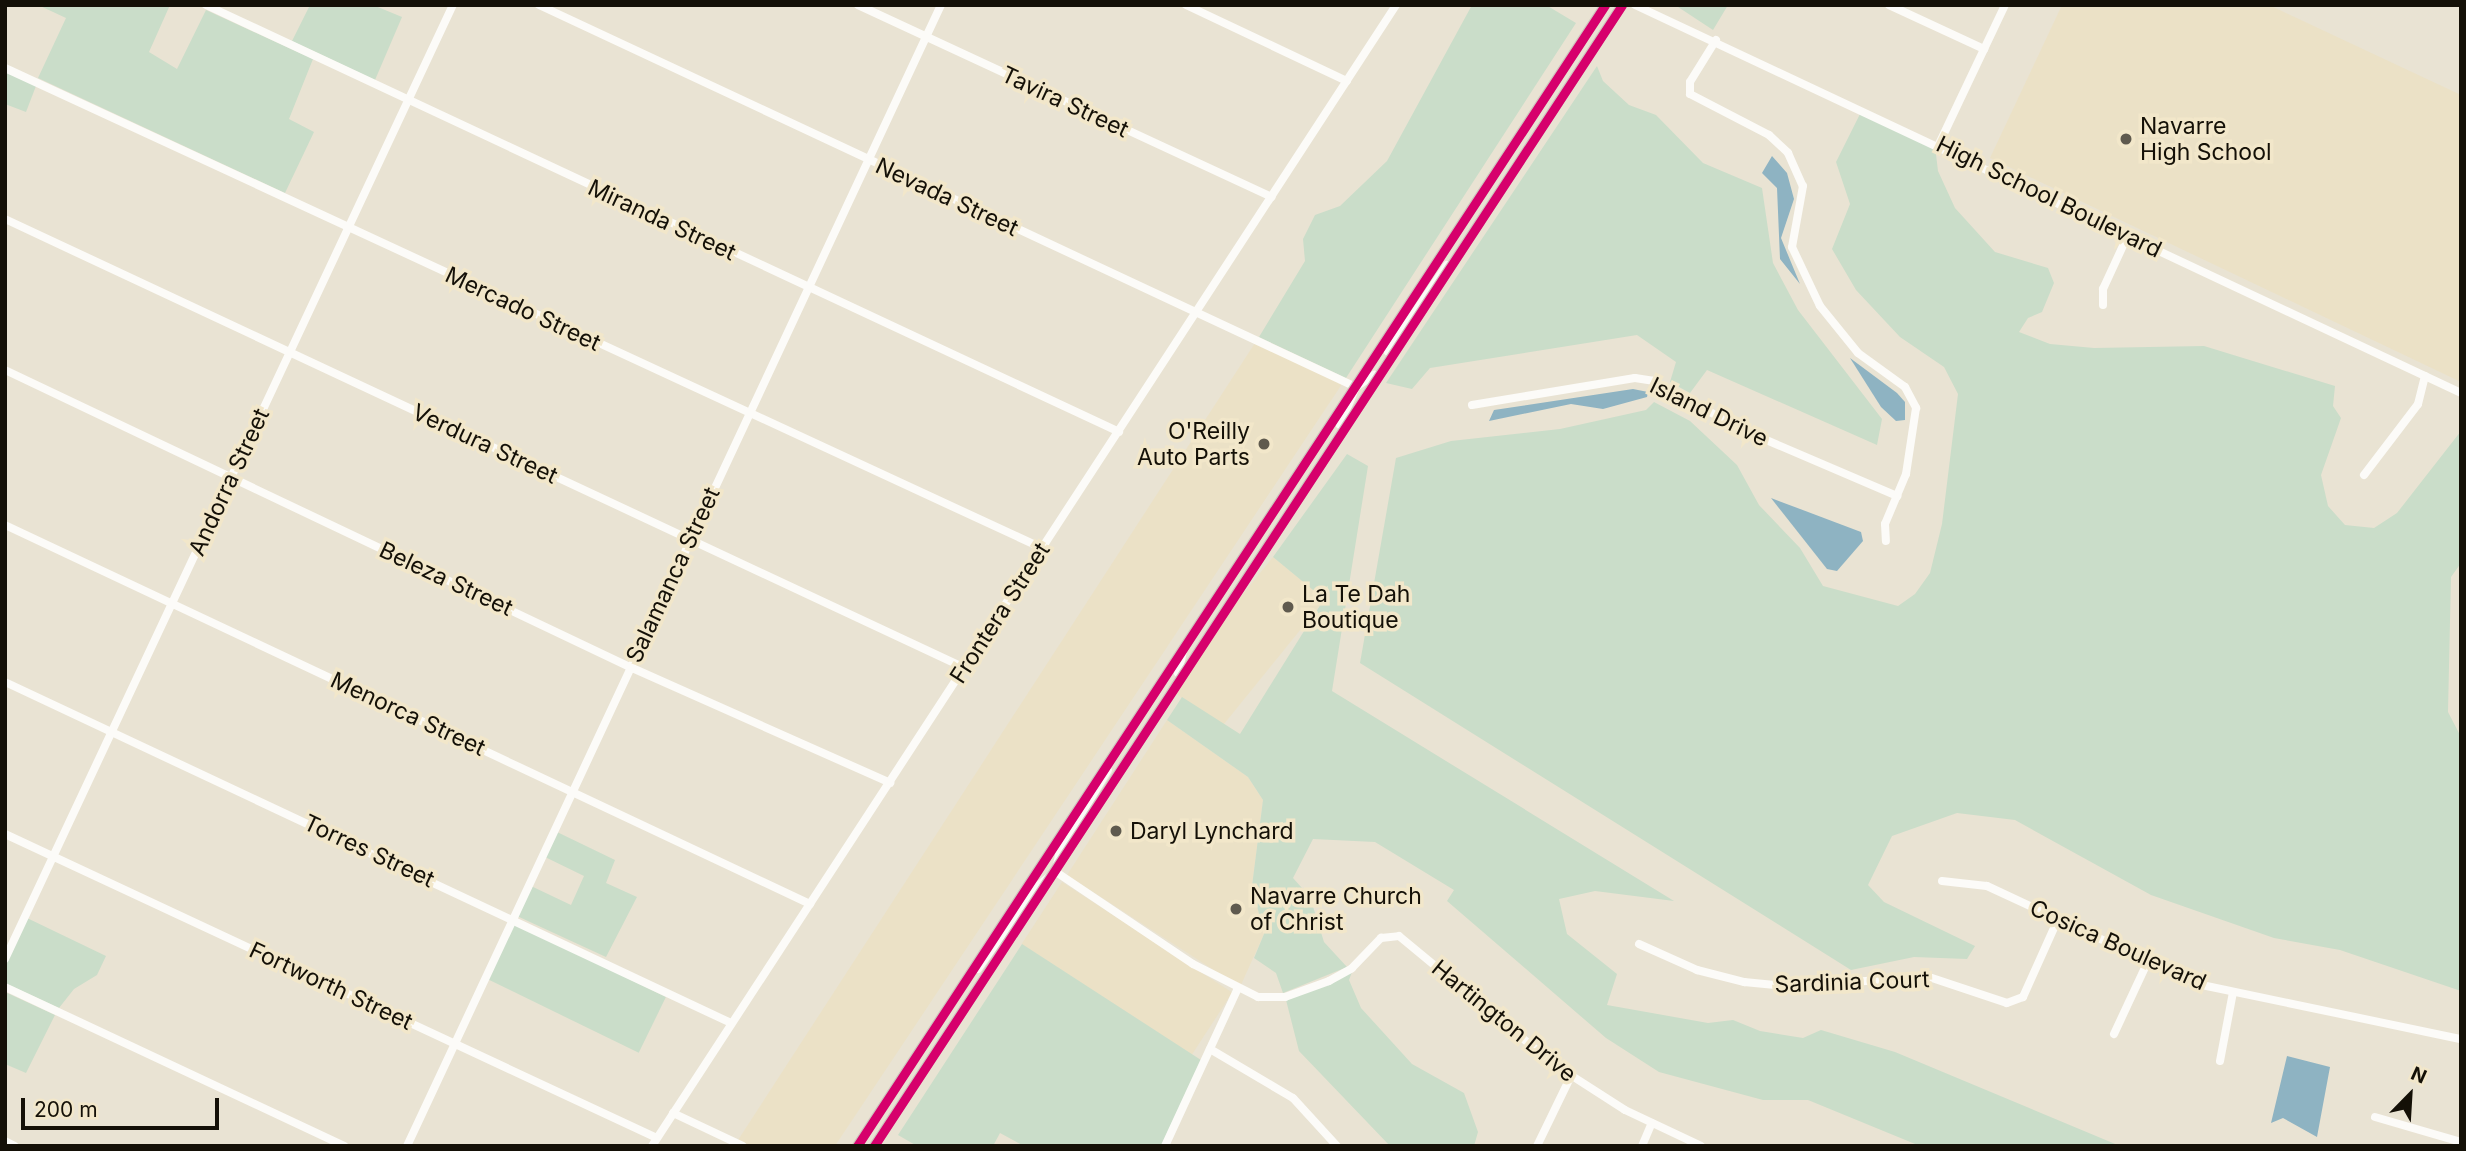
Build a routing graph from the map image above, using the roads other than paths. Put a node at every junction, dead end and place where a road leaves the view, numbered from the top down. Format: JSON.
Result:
{"nodes":[{"id":1,"x":206,"y":5,"type":"edge"},
{"id":2,"x":453,"y":5,"type":"edge"},
{"id":3,"x":539,"y":5,"type":"edge"},
{"id":4,"x":858,"y":5,"type":"edge"},
{"id":5,"x":941,"y":5,"type":"edge"},
{"id":6,"x":1186,"y":5,"type":"edge"},
{"id":7,"x":1396,"y":5,"type":"edge"},
{"id":8,"x":1605,"y":5,"type":"edge"},
{"id":9,"x":1622,"y":5,"type":"edge"},
{"id":10,"x":1635,"y":5,"type":"edge"},
{"id":11,"x":1889,"y":5,"type":"edge"},
{"id":12,"x":2005,"y":5,"type":"edge"},
{"id":13,"x":926,"y":37,"type":"junction"},
{"id":14,"x":1716,"y":40,"type":"junction"},
{"id":15,"x":1984,"y":49,"type":"junction"},
{"id":16,"x":5,"y":68,"type":"edge"},
{"id":17,"x":1347,"y":81,"type":"junction"},
{"id":18,"x":410,"y":100,"type":"junction"},
{"id":19,"x":1939,"y":144,"type":"junction"},
{"id":20,"x":868,"y":159,"type":"junction"},
{"id":21,"x":1272,"y":197,"type":"junction"},
{"id":22,"x":5,"y":219,"type":"edge"},
{"id":23,"x":349,"y":227,"type":"junction"},
{"id":24,"x":2127,"y":235,"type":"junction"},
{"id":25,"x":1463,"y":249,"type":"junction"},
{"id":26,"x":807,"y":288,"type":"junction"},
{"id":27,"x":2103,"y":305,"type":"dead end"},
{"id":28,"x":1197,"y":313,"type":"junction"},
{"id":29,"x":289,"y":354,"type":"junction"},
{"id":30,"x":5,"y":370,"type":"edge"},
{"id":31,"x":2425,"y":376,"type":"junction"},
{"id":32,"x":1356,"y":387,"type":"junction"},
{"id":33,"x":2461,"y":393,"type":"edge"},
{"id":34,"x":1472,"y":405,"type":"dead end"},
{"id":35,"x":749,"y":414,"type":"junction"},
{"id":36,"x":1119,"y":432,"type":"junction"},
{"id":37,"x":2364,"y":475,"type":"dead end"},
{"id":38,"x":232,"y":477,"type":"junction"},
{"id":39,"x":1897,"y":496,"type":"junction"},
{"id":40,"x":1289,"y":516,"type":"junction"},
{"id":41,"x":5,"y":524,"type":"edge"},
{"id":42,"x":690,"y":540,"type":"junction"},
{"id":43,"x":1886,"y":541,"type":"dead end"},
{"id":44,"x":1042,"y":548,"type":"junction"},
{"id":45,"x":172,"y":604,"type":"junction"},
{"id":46,"x":1184,"y":651,"type":"junction"},
{"id":47,"x":630,"y":667,"type":"junction"},
{"id":48,"x":965,"y":668,"type":"junction"},
{"id":49,"x":5,"y":682,"type":"edge"},
{"id":50,"x":112,"y":732,"type":"junction"},
{"id":51,"x":1113,"y":758,"type":"junction"},
{"id":52,"x":1123,"y":769,"type":"junction"},
{"id":53,"x":890,"y":783,"type":"junction"},
{"id":54,"x":572,"y":791,"type":"junction"},
{"id":55,"x":5,"y":834,"type":"edge"},
{"id":56,"x":52,"y":856,"type":"junction"},
{"id":57,"x":1056,"y":872,"type":"junction"},
{"id":58,"x":1942,"y":881,"type":"dead end"},
{"id":59,"x":810,"y":904,"type":"junction"},
{"id":60,"x":512,"y":918,"type":"junction"},
{"id":61,"x":2059,"y":919,"type":"junction"},
{"id":62,"x":1639,"y":944,"type":"dead end"},
{"id":63,"x":5,"y":959,"type":"edge"},
{"id":64,"x":2148,"y":961,"type":"junction"},
{"id":65,"x":964,"y":986,"type":"junction"},
{"id":66,"x":5,"y":987,"type":"edge"},
{"id":67,"x":1237,"y":990,"type":"junction"},
{"id":68,"x":2233,"y":992,"type":"junction"},
{"id":69,"x":731,"y":1023,"type":"junction"},
{"id":70,"x":2114,"y":1034,"type":"dead end"},
{"id":71,"x":2461,"y":1040,"type":"edge"},
{"id":72,"x":454,"y":1044,"type":"junction"},
{"id":73,"x":1210,"y":1049,"type":"junction"},
{"id":74,"x":2220,"y":1061,"type":"dead end"},
{"id":75,"x":1571,"y":1076,"type":"junction"},
{"id":76,"x":673,"y":1113,"type":"junction"},
{"id":77,"x":2375,"y":1117,"type":"dead end"},
{"id":78,"x":1652,"y":1123,"type":"junction"},
{"id":79,"x":5,"y":1141,"type":"edge"},
{"id":80,"x":655,"y":1142,"type":"edge"},
{"id":81,"x":2461,"y":1142,"type":"edge"},
{"id":82,"x":15,"y":1146,"type":"edge"},
{"id":83,"x":345,"y":1146,"type":"edge"},
{"id":84,"x":407,"y":1146,"type":"edge"},
{"id":85,"x":743,"y":1146,"type":"edge"},
{"id":86,"x":857,"y":1146,"type":"edge"},
{"id":87,"x":874,"y":1146,"type":"edge"},
{"id":88,"x":1165,"y":1146,"type":"edge"},
{"id":89,"x":1337,"y":1146,"type":"edge"},
{"id":90,"x":1537,"y":1146,"type":"edge"},
{"id":91,"x":1642,"y":1146,"type":"edge"},
{"id":92,"x":1701,"y":1146,"type":"edge"}],
"edges":[{"from":1,"to":18,"type":"street","name":"Miranda Street"},
{"from":2,"to":18,"type":"street","name":"Andorra Street"},
{"from":3,"to":20,"type":"street","name":"Nevada Street"},
{"from":4,"to":13,"type":"street","name":"Tavira Street"},
{"from":5,"to":13,"type":"street","name":"Salamanca Street"},
{"from":6,"to":17,"type":"street"},
{"from":7,"to":17,"type":"street","name":"Frontera Street"},
{"from":8,"to":32,"type":"highway"},
{"from":9,"to":25,"type":"highway"},
{"from":10,"to":14,"type":"street","name":"High School Boulevard"},
{"from":11,"to":15,"type":"street"},
{"from":12,"to":15,"type":"street"},
{"from":13,"to":20,"type":"street","name":"Salamanca Street"},
{"from":13,"to":21,"type":"street","name":"Tavira Street"},
{"from":14,"to":19,"type":"street","name":"High School Boulevard"},
{"from":14,"to":39,"type":"street"},
{"from":15,"to":19,"type":"street"},
{"from":16,"to":23,"type":"street","name":"Mercado Street"},
{"from":17,"to":21,"type":"street","name":"Frontera Street"},
{"from":18,"to":23,"type":"street","name":"Andorra Street"},
{"from":18,"to":26,"type":"street","name":"Miranda Street"},
{"from":19,"to":24,"type":"street","name":"High School Boulevard"},
{"from":20,"to":26,"type":"street","name":"Salamanca Street"},
{"from":20,"to":28,"type":"street","name":"Nevada Street"},
{"from":21,"to":28,"type":"street","name":"Frontera Street"},
{"from":22,"to":29,"type":"street","name":"Verdura Street"},
{"from":23,"to":29,"type":"street","name":"Andorra Street"},
{"from":23,"to":35,"type":"street","name":"Mercado Street"},
{"from":24,"to":27,"type":"street"},
{"from":24,"to":31,"type":"street","name":"High School Boulevard"},
{"from":25,"to":32,"type":"street"},
{"from":25,"to":40,"type":"highway"},
{"from":26,"to":35,"type":"street","name":"Salamanca Street"},
{"from":26,"to":36,"type":"street","name":"Miranda Street"},
{"from":28,"to":32,"type":"street","name":"Nevada Street"},
{"from":28,"to":36,"type":"street","name":"Frontera Street"},
{"from":29,"to":38,"type":"street","name":"Andorra Street"},
{"from":29,"to":42,"type":"street","name":"Verdura Street"},
{"from":30,"to":38,"type":"street","name":"Beleza Street"},
{"from":31,"to":33,"type":"street","name":"High School Boulevard"},
{"from":31,"to":37,"type":"street"},
{"from":32,"to":40,"type":"street"},
{"from":32,"to":46,"type":"highway"},
{"from":34,"to":39,"type":"street","name":"Island Drive"},
{"from":35,"to":42,"type":"street","name":"Salamanca Street"},
{"from":35,"to":44,"type":"street","name":"Mercado Street"},
{"from":36,"to":44,"type":"street","name":"Frontera Street"},
{"from":38,"to":45,"type":"street","name":"Andorra Street"},
{"from":38,"to":47,"type":"street","name":"Beleza Street"},
{"from":39,"to":43,"type":"street"},
{"from":40,"to":52,"type":"highway"},
{"from":41,"to":45,"type":"street","name":"Menorca Street"},
{"from":42,"to":47,"type":"street","name":"Salamanca Street"},
{"from":42,"to":48,"type":"street","name":"Verdura Street"},
{"from":44,"to":48,"type":"street","name":"Frontera Street"},
{"from":45,"to":50,"type":"street","name":"Andorra Street"},
{"from":45,"to":54,"type":"street","name":"Menorca Street"},
{"from":46,"to":51,"type":"highway"},
{"from":46,"to":52,"type":"street"},
{"from":47,"to":53,"type":"street","name":"Beleza Street"},
{"from":47,"to":54,"type":"street","name":"Salamanca Street"},
{"from":48,"to":53,"type":"street","name":"Frontera Street"},
{"from":49,"to":50,"type":"street","name":"Torres Street"},
{"from":50,"to":56,"type":"street","name":"Andorra Street"},
{"from":50,"to":60,"type":"street","name":"Torres Street"},
{"from":51,"to":57,"type":"street"},
{"from":51,"to":65,"type":"highway"},
{"from":52,"to":57,"type":"highway"},
{"from":53,"to":59,"type":"street","name":"Frontera Street"},
{"from":54,"to":59,"type":"street","name":"Menorca Street"},
{"from":54,"to":60,"type":"street","name":"Salamanca Street"},
{"from":55,"to":56,"type":"street","name":"Fortworth Street"},
{"from":56,"to":63,"type":"street","name":"Andorra Street"},
{"from":56,"to":72,"type":"street","name":"Fortworth Street"},
{"from":57,"to":65,"type":"street"},
{"from":57,"to":67,"type":"street"},
{"from":57,"to":87,"type":"highway"},
{"from":58,"to":61,"type":"street","name":"Cosica Boulevard"},
{"from":59,"to":69,"type":"street","name":"Frontera Street"},
{"from":60,"to":69,"type":"street","name":"Torres Street"},
{"from":60,"to":72,"type":"street","name":"Salamanca Street"},
{"from":61,"to":62,"type":"street","name":"Sardinia Court"},
{"from":61,"to":64,"type":"street","name":"Cosica Boulevard"},
{"from":64,"to":68,"type":"street","name":"Cosica Boulevard"},
{"from":64,"to":70,"type":"street"},
{"from":65,"to":86,"type":"highway"},
{"from":66,"to":83,"type":"street"},
{"from":67,"to":73,"type":"street"},
{"from":67,"to":75,"type":"street","name":"Hartington Drive"},
{"from":68,"to":71,"type":"street","name":"Cosica Boulevard"},
{"from":68,"to":74,"type":"street"},
{"from":69,"to":76,"type":"street","name":"Frontera Street"},
{"from":72,"to":80,"type":"street","name":"Fortworth Street"},
{"from":72,"to":84,"type":"street","name":"Salamanca Street"},
{"from":73,"to":88,"type":"street"},
{"from":73,"to":89,"type":"street"},
{"from":75,"to":78,"type":"street","name":"Hartington Drive"},
{"from":75,"to":90,"type":"street"},
{"from":76,"to":80,"type":"street","name":"Frontera Street"},
{"from":76,"to":85,"type":"street"},
{"from":77,"to":81,"type":"street"},
{"from":78,"to":91,"type":"street"},
{"from":78,"to":92,"type":"street","name":"Hartington Drive"},
{"from":79,"to":82,"type":"street"}]}
